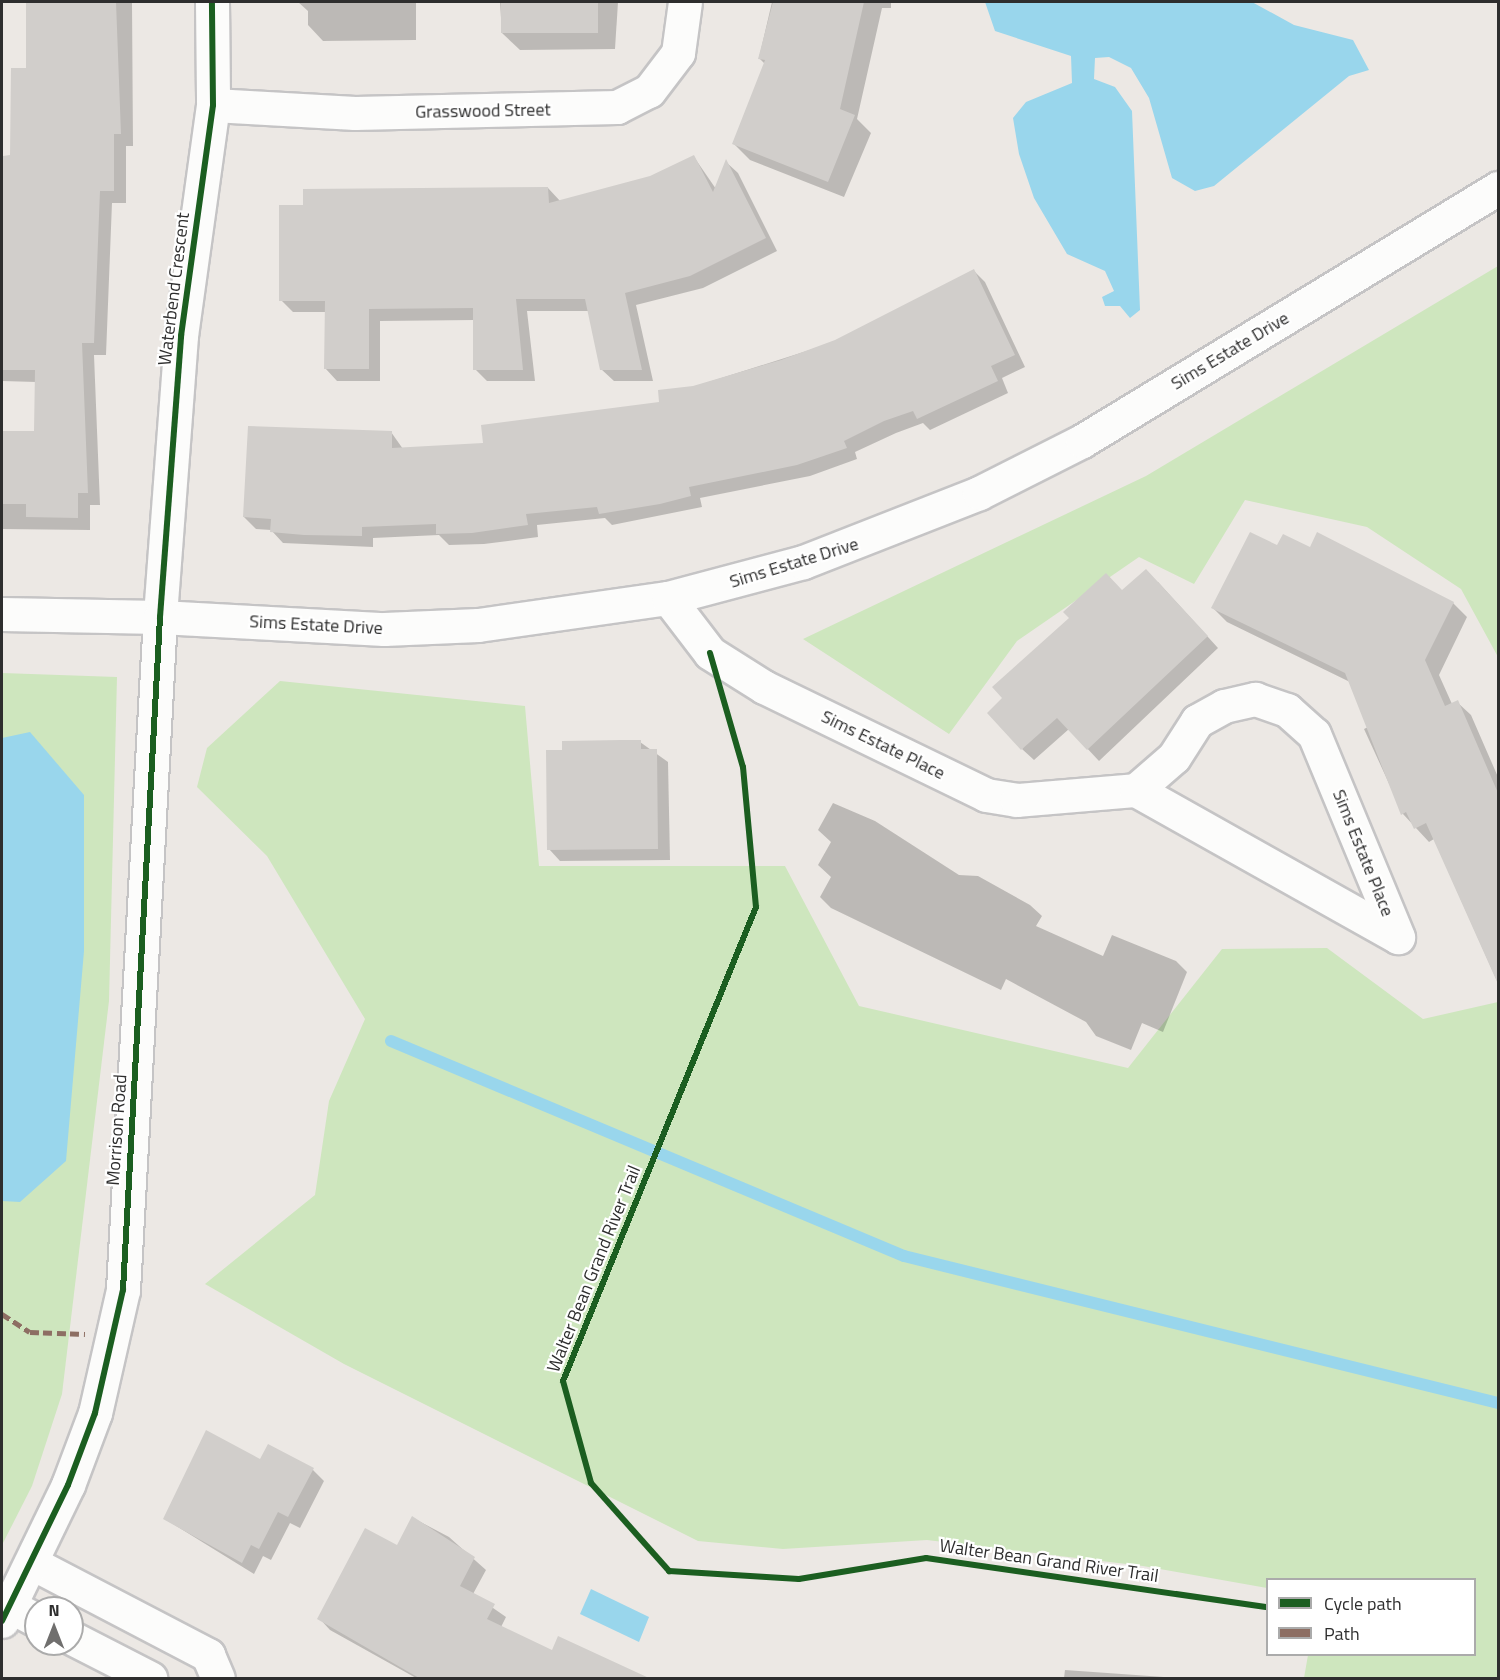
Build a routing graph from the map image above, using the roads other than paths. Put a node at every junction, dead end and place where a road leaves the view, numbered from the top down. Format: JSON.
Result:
{"nodes":[{"id":1,"x":212,"y":2,"type":"edge"},
{"id":2,"x":685,"y":2,"type":"edge"},
{"id":3,"x":213,"y":105,"type":"junction"},
{"id":4,"x":1498,"y":188,"type":"edge"},
{"id":5,"x":668,"y":598,"type":"junction"},
{"id":6,"x":2,"y":614,"type":"edge"},
{"id":7,"x":160,"y":617,"type":"junction"},
{"id":8,"x":1136,"y":789,"type":"junction"},
{"id":9,"x":32,"y":1563,"type":"junction"},
{"id":10,"x":16,"y":1615,"type":"edge"},
{"id":11,"x":84,"y":1644,"type":"edge"},
{"id":12,"x":150,"y":1678,"type":"edge"},
{"id":13,"x":218,"y":1678,"type":"edge"}],
"edges":[{"from":1,"to":3,"type":"street","name":"Waterbend Crescent"},
{"from":2,"to":3,"type":"street","name":"Grasswood Street"},
{"from":3,"to":7,"type":"street","name":"Waterbend Crescent"},
{"from":4,"to":5,"type":"street","name":"Sims Estate Drive"},
{"from":5,"to":7,"type":"street","name":"Sims Estate Drive"},
{"from":5,"to":8,"type":"street","name":"Sims Estate Place"},
{"from":6,"to":7,"type":"street","name":"Sims Estate Drive"},
{"from":7,"to":9,"type":"street","name":"Morrison Road"},
{"from":8,"to":8,"type":"street","name":"Sims Estate Place"},
{"from":9,"to":10,"type":"street","name":"Morrison Road"},
{"from":9,"to":13,"type":"street"},
{"from":11,"to":12,"type":"street"}]}
